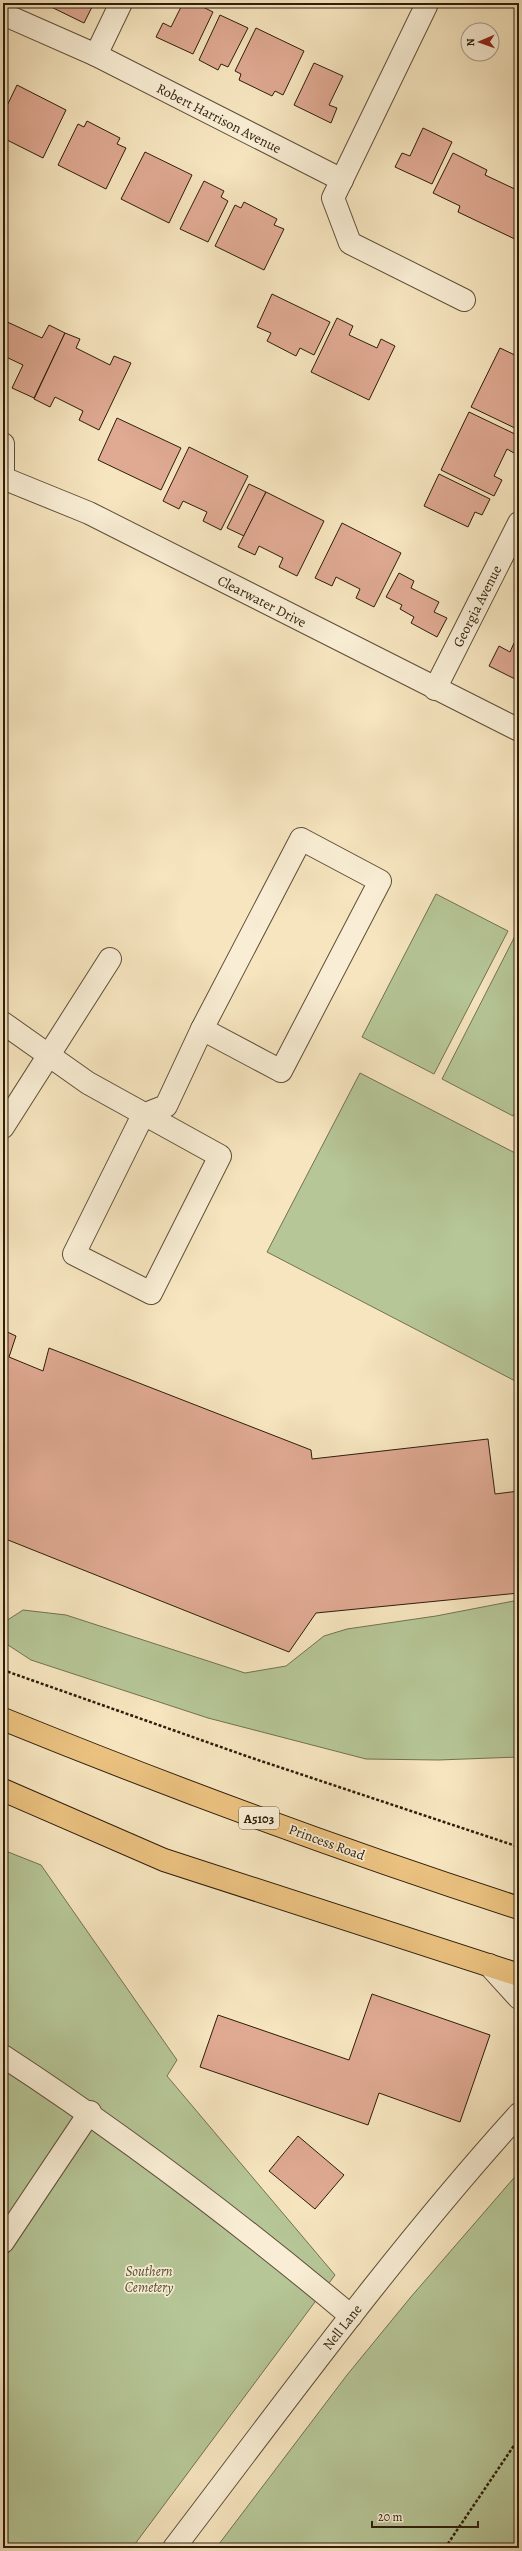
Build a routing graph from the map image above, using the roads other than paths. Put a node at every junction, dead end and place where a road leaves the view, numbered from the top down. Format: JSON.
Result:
{"nodes":[{"id":1,"x":121,"y":3,"type":"edge"},
{"id":2,"x":426,"y":6,"type":"dead end"},
{"id":3,"x":3,"y":14,"type":"edge"},
{"id":4,"x":96,"y":55,"type":"junction"},
{"id":5,"x":342,"y":180,"type":"junction"},
{"id":6,"x":464,"y":300,"type":"dead end"},
{"id":7,"x":3,"y":444,"type":"edge"},
{"id":8,"x":3,"y":469,"type":"edge"},
{"id":9,"x":3,"y":478,"type":"edge"},
{"id":10,"x":519,"y":523,"type":"edge"},
{"id":11,"x":435,"y":689,"type":"junction"},
{"id":12,"x":519,"y":730,"type":"edge"},
{"id":13,"x":110,"y":959,"type":"dead end"},
{"id":14,"x":3,"y":1023,"type":"edge"},
{"id":15,"x":202,"y":1029,"type":"junction"},
{"id":16,"x":48,"y":1054,"type":"junction"},
{"id":17,"x":143,"y":1116,"type":"junction"},
{"id":18,"x":3,"y":1127,"type":"edge"},
{"id":19,"x":3,"y":1719,"type":"edge"},
{"id":20,"x":3,"y":1790,"type":"edge"},
{"id":21,"x":519,"y":1908,"type":"edge"},
{"id":22,"x":489,"y":1965,"type":"junction"},
{"id":23,"x":519,"y":1975,"type":"edge"},
{"id":24,"x":519,"y":1998,"type":"edge"},
{"id":25,"x":3,"y":2056,"type":"edge"},
{"id":26,"x":90,"y":2112,"type":"junction"},
{"id":27,"x":519,"y":2114,"type":"edge"},
{"id":28,"x":3,"y":2242,"type":"edge"},
{"id":29,"x":351,"y":2316,"type":"junction"},
{"id":30,"x":174,"y":2548,"type":"edge"}],
"edges":[{"from":1,"to":4,"type":"street"},
{"from":2,"to":5,"type":"street"},
{"from":3,"to":4,"type":"street"},
{"from":4,"to":5,"type":"street","name":"Robert Harrison Avenue"},
{"from":5,"to":6,"type":"street"},
{"from":7,"to":8,"type":"street"},
{"from":9,"to":11,"type":"street","name":"Clearwater Drive"},
{"from":10,"to":11,"type":"street","name":"Georgia Avenue"},
{"from":11,"to":12,"type":"street","name":"Clearwater Drive"},
{"from":13,"to":16,"type":"street"},
{"from":14,"to":16,"type":"street"},
{"from":15,"to":15,"type":"street"},
{"from":15,"to":17,"type":"street"},
{"from":16,"to":17,"type":"street"},
{"from":16,"to":18,"type":"street"},
{"from":17,"to":17,"type":"street"},
{"from":19,"to":21,"type":"highway","name":"Princess Road","number":"A5103"},
{"from":20,"to":22,"type":"highway"},
{"from":22,"to":23,"type":"highway"},
{"from":22,"to":24,"type":"street"},
{"from":25,"to":26,"type":"street"},
{"from":26,"to":28,"type":"street"},
{"from":26,"to":29,"type":"street"},
{"from":27,"to":29,"type":"street","name":"Nell Lane"},
{"from":29,"to":30,"type":"street","name":"Nell Lane"}]}
